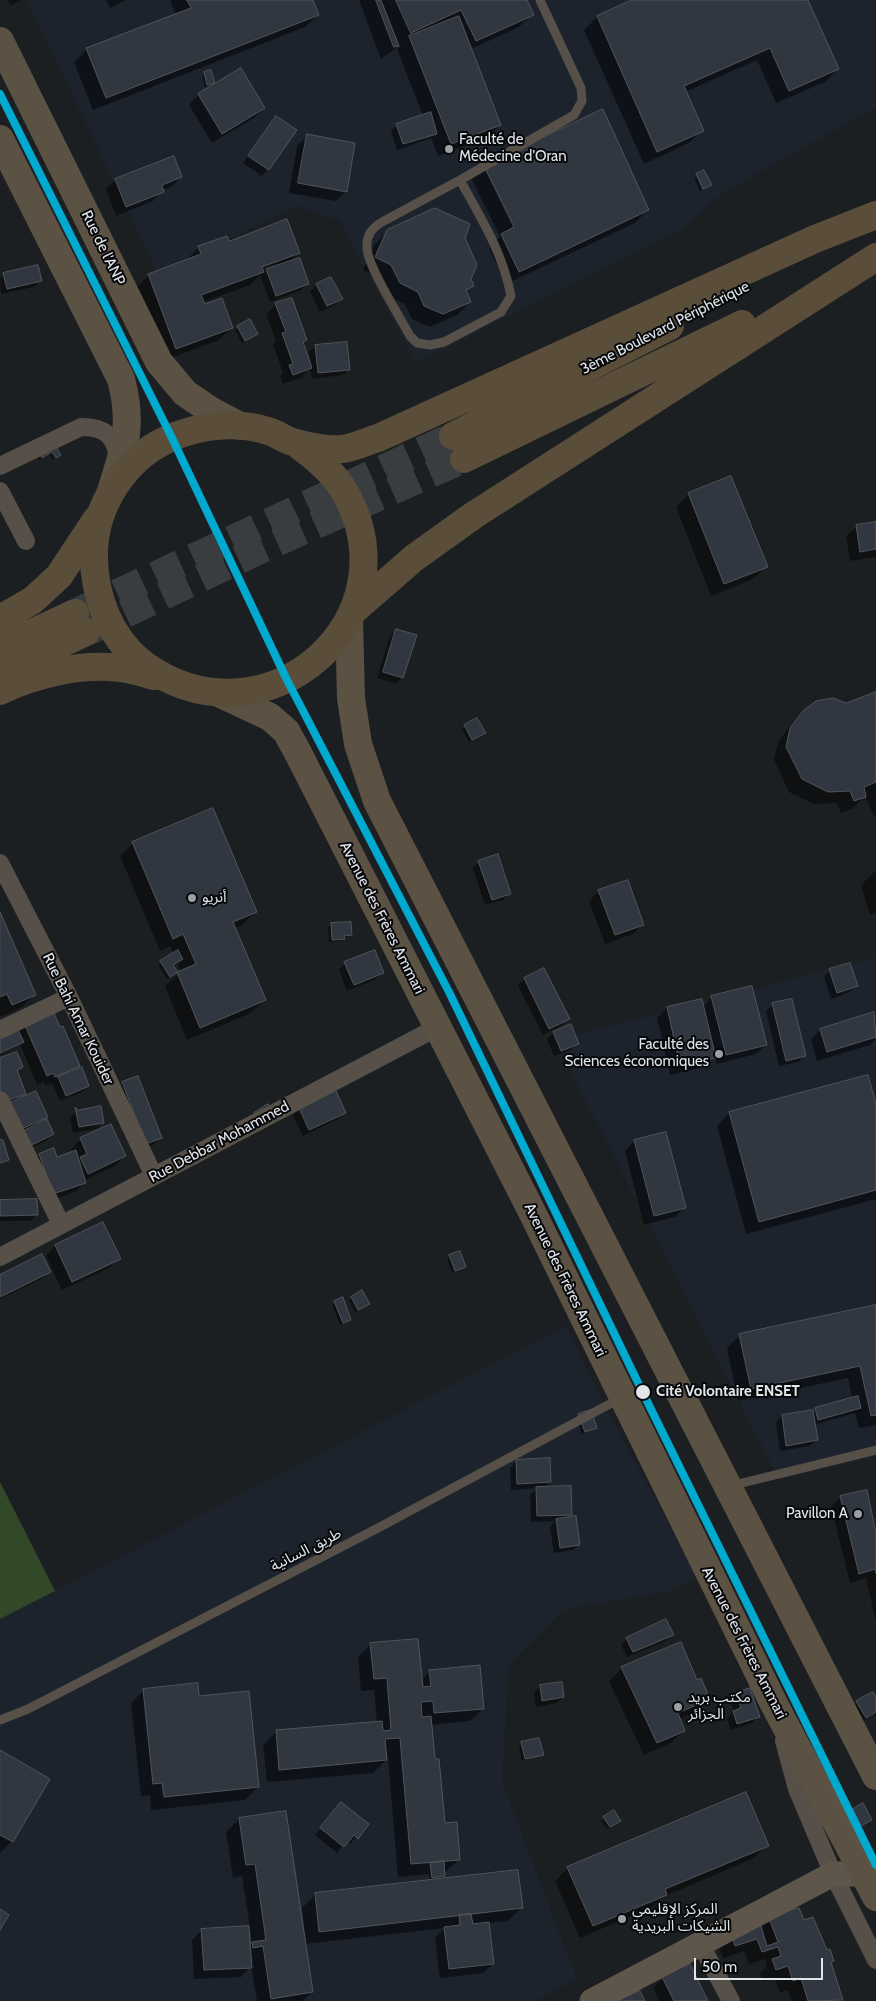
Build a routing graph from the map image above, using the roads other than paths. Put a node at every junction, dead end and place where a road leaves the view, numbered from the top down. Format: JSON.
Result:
{"nodes":[{"id":1,"x":540,"y":0,"type":"edge"},
{"id":2,"x":0,"y":40,"type":"edge"},
{"id":3,"x":0,"y":140,"type":"edge"},
{"id":4,"x":460,"y":180,"type":"junction"},
{"id":5,"x":876,"y":216,"type":"edge"},
{"id":6,"x":876,"y":220,"type":"edge"},
{"id":7,"x":876,"y":257,"type":"edge"},
{"id":8,"x":852,"y":272,"type":"junction"},
{"id":9,"x":240,"y":426,"type":"junction"},
{"id":10,"x":297,"y":444,"type":"junction"},
{"id":11,"x":0,"y":466,"type":"edge"},
{"id":12,"x":118,"y":468,"type":"junction"},
{"id":13,"x":0,"y":491,"type":"edge"},
{"id":14,"x":106,"y":502,"type":"junction"},
{"id":15,"x":26,"y":541,"type":"dead end"},
{"id":16,"x":350,"y":616,"type":"junction"},
{"id":17,"x":0,"y":619,"type":"edge"},
{"id":18,"x":0,"y":648,"type":"edge"},
{"id":19,"x":0,"y":672,"type":"edge"},
{"id":20,"x":163,"y":678,"type":"junction"},
{"id":21,"x":0,"y":691,"type":"edge"},
{"id":22,"x":221,"y":694,"type":"junction"},
{"id":23,"x":0,"y":863,"type":"edge"},
{"id":24,"x":68,"y":997,"type":"junction"},
{"id":25,"x":438,"y":1027,"type":"junction"},
{"id":26,"x":0,"y":1030,"type":"edge"},
{"id":27,"x":0,"y":1100,"type":"edge"},
{"id":28,"x":154,"y":1176,"type":"junction"},
{"id":29,"x":61,"y":1224,"type":"junction"},
{"id":30,"x":0,"y":1257,"type":"edge"},
{"id":31,"x":622,"y":1397,"type":"junction"},
{"id":32,"x":876,"y":1450,"type":"edge"},
{"id":33,"x":728,"y":1486,"type":"junction"},
{"id":34,"x":774,"y":1704,"type":"junction"},
{"id":35,"x":0,"y":1720,"type":"edge"},
{"id":36,"x":848,"y":1721,"type":"junction"},
{"id":37,"x":876,"y":1756,"type":"edge"},
{"id":38,"x":876,"y":1776,"type":"edge"},
{"id":39,"x":833,"y":1874,"type":"junction"},
{"id":40,"x":872,"y":1881,"type":"edge"},
{"id":41,"x":700,"y":1943,"type":"junction"},
{"id":42,"x":876,"y":1960,"type":"edge"},
{"id":43,"x":592,"y":2001,"type":"edge"},
{"id":44,"x":731,"y":2001,"type":"edge"}],
"edges":[{"from":1,"to":4,"type":"lane"},
{"from":2,"to":9,"type":"main road","name":"Rue de l'ANP"},
{"from":3,"to":12,"type":"main road"},
{"from":4,"to":4,"type":"lane"},
{"from":5,"to":10,"type":"highway"},
{"from":6,"to":8,"type":"highway","name":"3ème Boulevard Périphérique"},
{"from":7,"to":8,"type":"highway"},
{"from":8,"to":16,"type":"highway"},
{"from":9,"to":10,"type":"highway"},
{"from":9,"to":14,"type":"highway"},
{"from":10,"to":16,"type":"highway"},
{"from":11,"to":12,"type":"street"},
{"from":12,"to":14,"type":"main road"},
{"from":13,"to":15,"type":"street"},
{"from":14,"to":17,"type":"highway"},
{"from":14,"to":20,"type":"highway"},
{"from":16,"to":22,"type":"highway"},
{"from":16,"to":33,"type":"main road"},
{"from":18,"to":19,"type":"highway"},
{"from":20,"to":21,"type":"highway"},
{"from":20,"to":22,"type":"highway"},
{"from":22,"to":25,"type":"main road","name":"Avenue des Frères Ammari"},
{"from":23,"to":24,"type":"street","name":"Rue Bahi Amar Kouider"},
{"from":24,"to":26,"type":"street"},
{"from":24,"to":28,"type":"street","name":"Rue Bahi Amar Kouider"},
{"from":25,"to":28,"type":"street","name":"Rue Debbar Mohammed"},
{"from":25,"to":31,"type":"main road","name":"Avenue des Frères Ammari"},
{"from":27,"to":29,"type":"street"},
{"from":28,"to":29,"type":"street","name":"Rue Debbar Mohammed"},
{"from":29,"to":30,"type":"street","name":"Rue Debbar Mohammed"},
{"from":31,"to":34,"type":"main road","name":"Avenue des Frères Ammari"},
{"from":31,"to":35,"type":"lane","name":"طريق السانية"},
{"from":32,"to":33,"type":"lane"},
{"from":33,"to":36,"type":"main road"},
{"from":34,"to":39,"type":"street"},
{"from":34,"to":40,"type":"main road","name":"Avenue des Frères Ammari"},
{"from":36,"to":37,"type":"street"},
{"from":36,"to":38,"type":"main road"},
{"from":39,"to":40,"type":"main road"},
{"from":39,"to":41,"type":"main road"},
{"from":39,"to":42,"type":"street"},
{"from":41,"to":43,"type":"main road"},
{"from":41,"to":44,"type":"street"}]}
